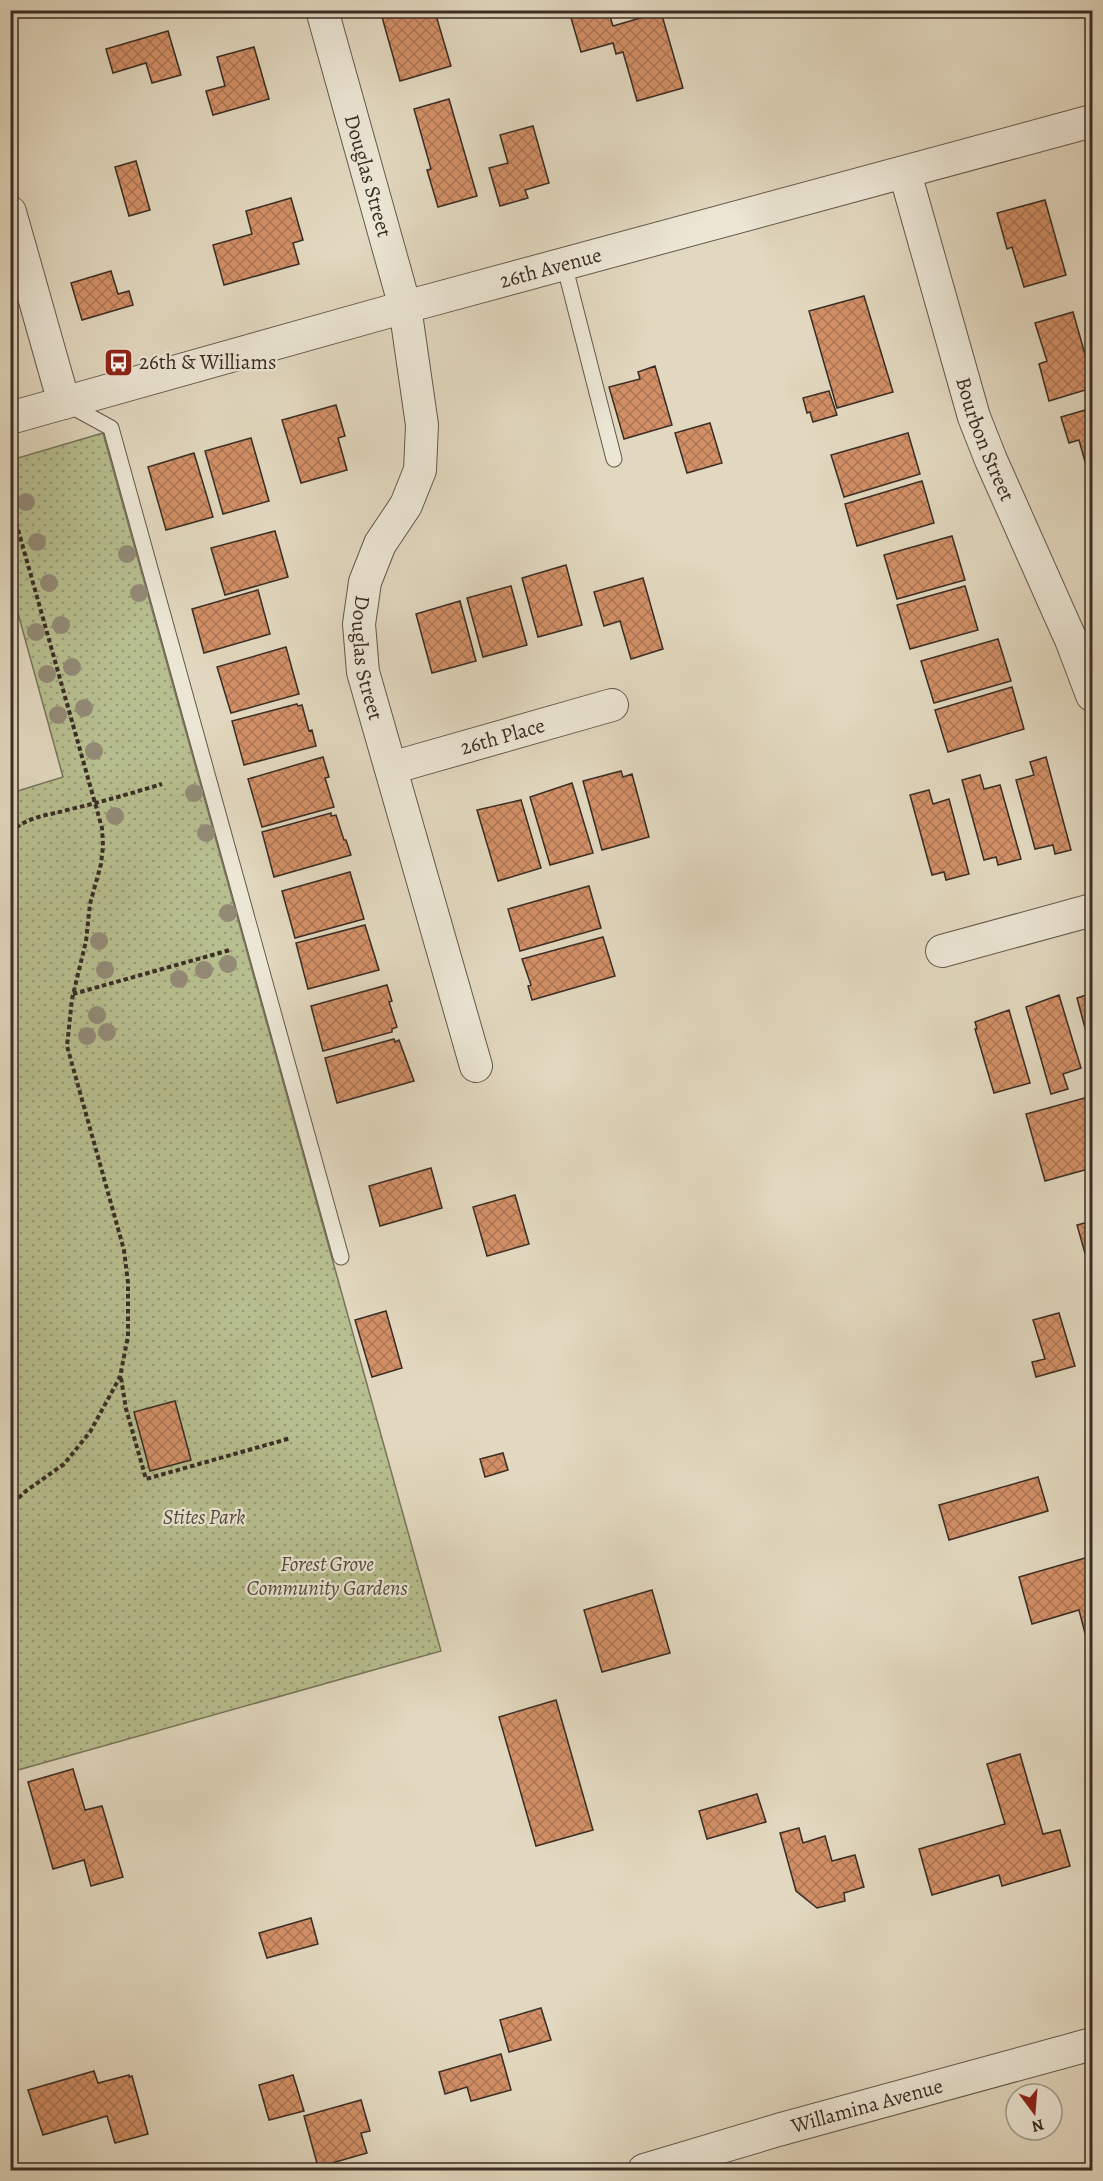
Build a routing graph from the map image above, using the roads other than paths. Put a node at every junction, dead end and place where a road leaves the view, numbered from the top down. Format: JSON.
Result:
{"nodes":[{"id":1,"x":322,"y":10,"type":"edge"},
{"id":2,"x":1092,"y":121,"type":"edge"},
{"id":3,"x":904,"y":173,"type":"junction"},
{"id":4,"x":10,"y":212,"type":"edge"},
{"id":5,"x":564,"y":264,"type":"junction"},
{"id":6,"x":405,"y":307,"type":"junction"},
{"id":7,"x":64,"y":403,"type":"junction"},
{"id":8,"x":10,"y":418,"type":"edge"},
{"id":9,"x":614,"y":459,"type":"dead end"},
{"id":10,"x":1092,"y":694,"type":"edge"},
{"id":11,"x":612,"y":705,"type":"dead end"},
{"id":12,"x":391,"y":768,"type":"junction"},
{"id":13,"x":1092,"y":910,"type":"edge"},
{"id":14,"x":942,"y":951,"type":"dead end"},
{"id":15,"x":476,"y":1066,"type":"dead end"},
{"id":16,"x":341,"y":1257,"type":"dead end"},
{"id":17,"x":1092,"y":2044,"type":"edge"},
{"id":18,"x":644,"y":2170,"type":"edge"}],
"edges":[{"from":1,"to":6,"type":"street","name":"Douglas Street"},
{"from":2,"to":3,"type":"street","name":"26th Avenue"},
{"from":3,"to":5,"type":"street","name":"26th Avenue"},
{"from":3,"to":10,"type":"street","name":"Bourbon Street"},
{"from":4,"to":7,"type":"street"},
{"from":5,"to":6,"type":"street","name":"26th Avenue"},
{"from":5,"to":9,"type":"lane"},
{"from":6,"to":7,"type":"street","name":"26th Avenue"},
{"from":6,"to":12,"type":"street","name":"Douglas Street"},
{"from":7,"to":8,"type":"street","name":"26th Avenue"},
{"from":7,"to":16,"type":"lane"},
{"from":11,"to":12,"type":"street","name":"26th Place"},
{"from":12,"to":15,"type":"street","name":"Douglas Street"},
{"from":13,"to":14,"type":"street"},
{"from":17,"to":18,"type":"street","name":"Willamina Avenue"}]}
